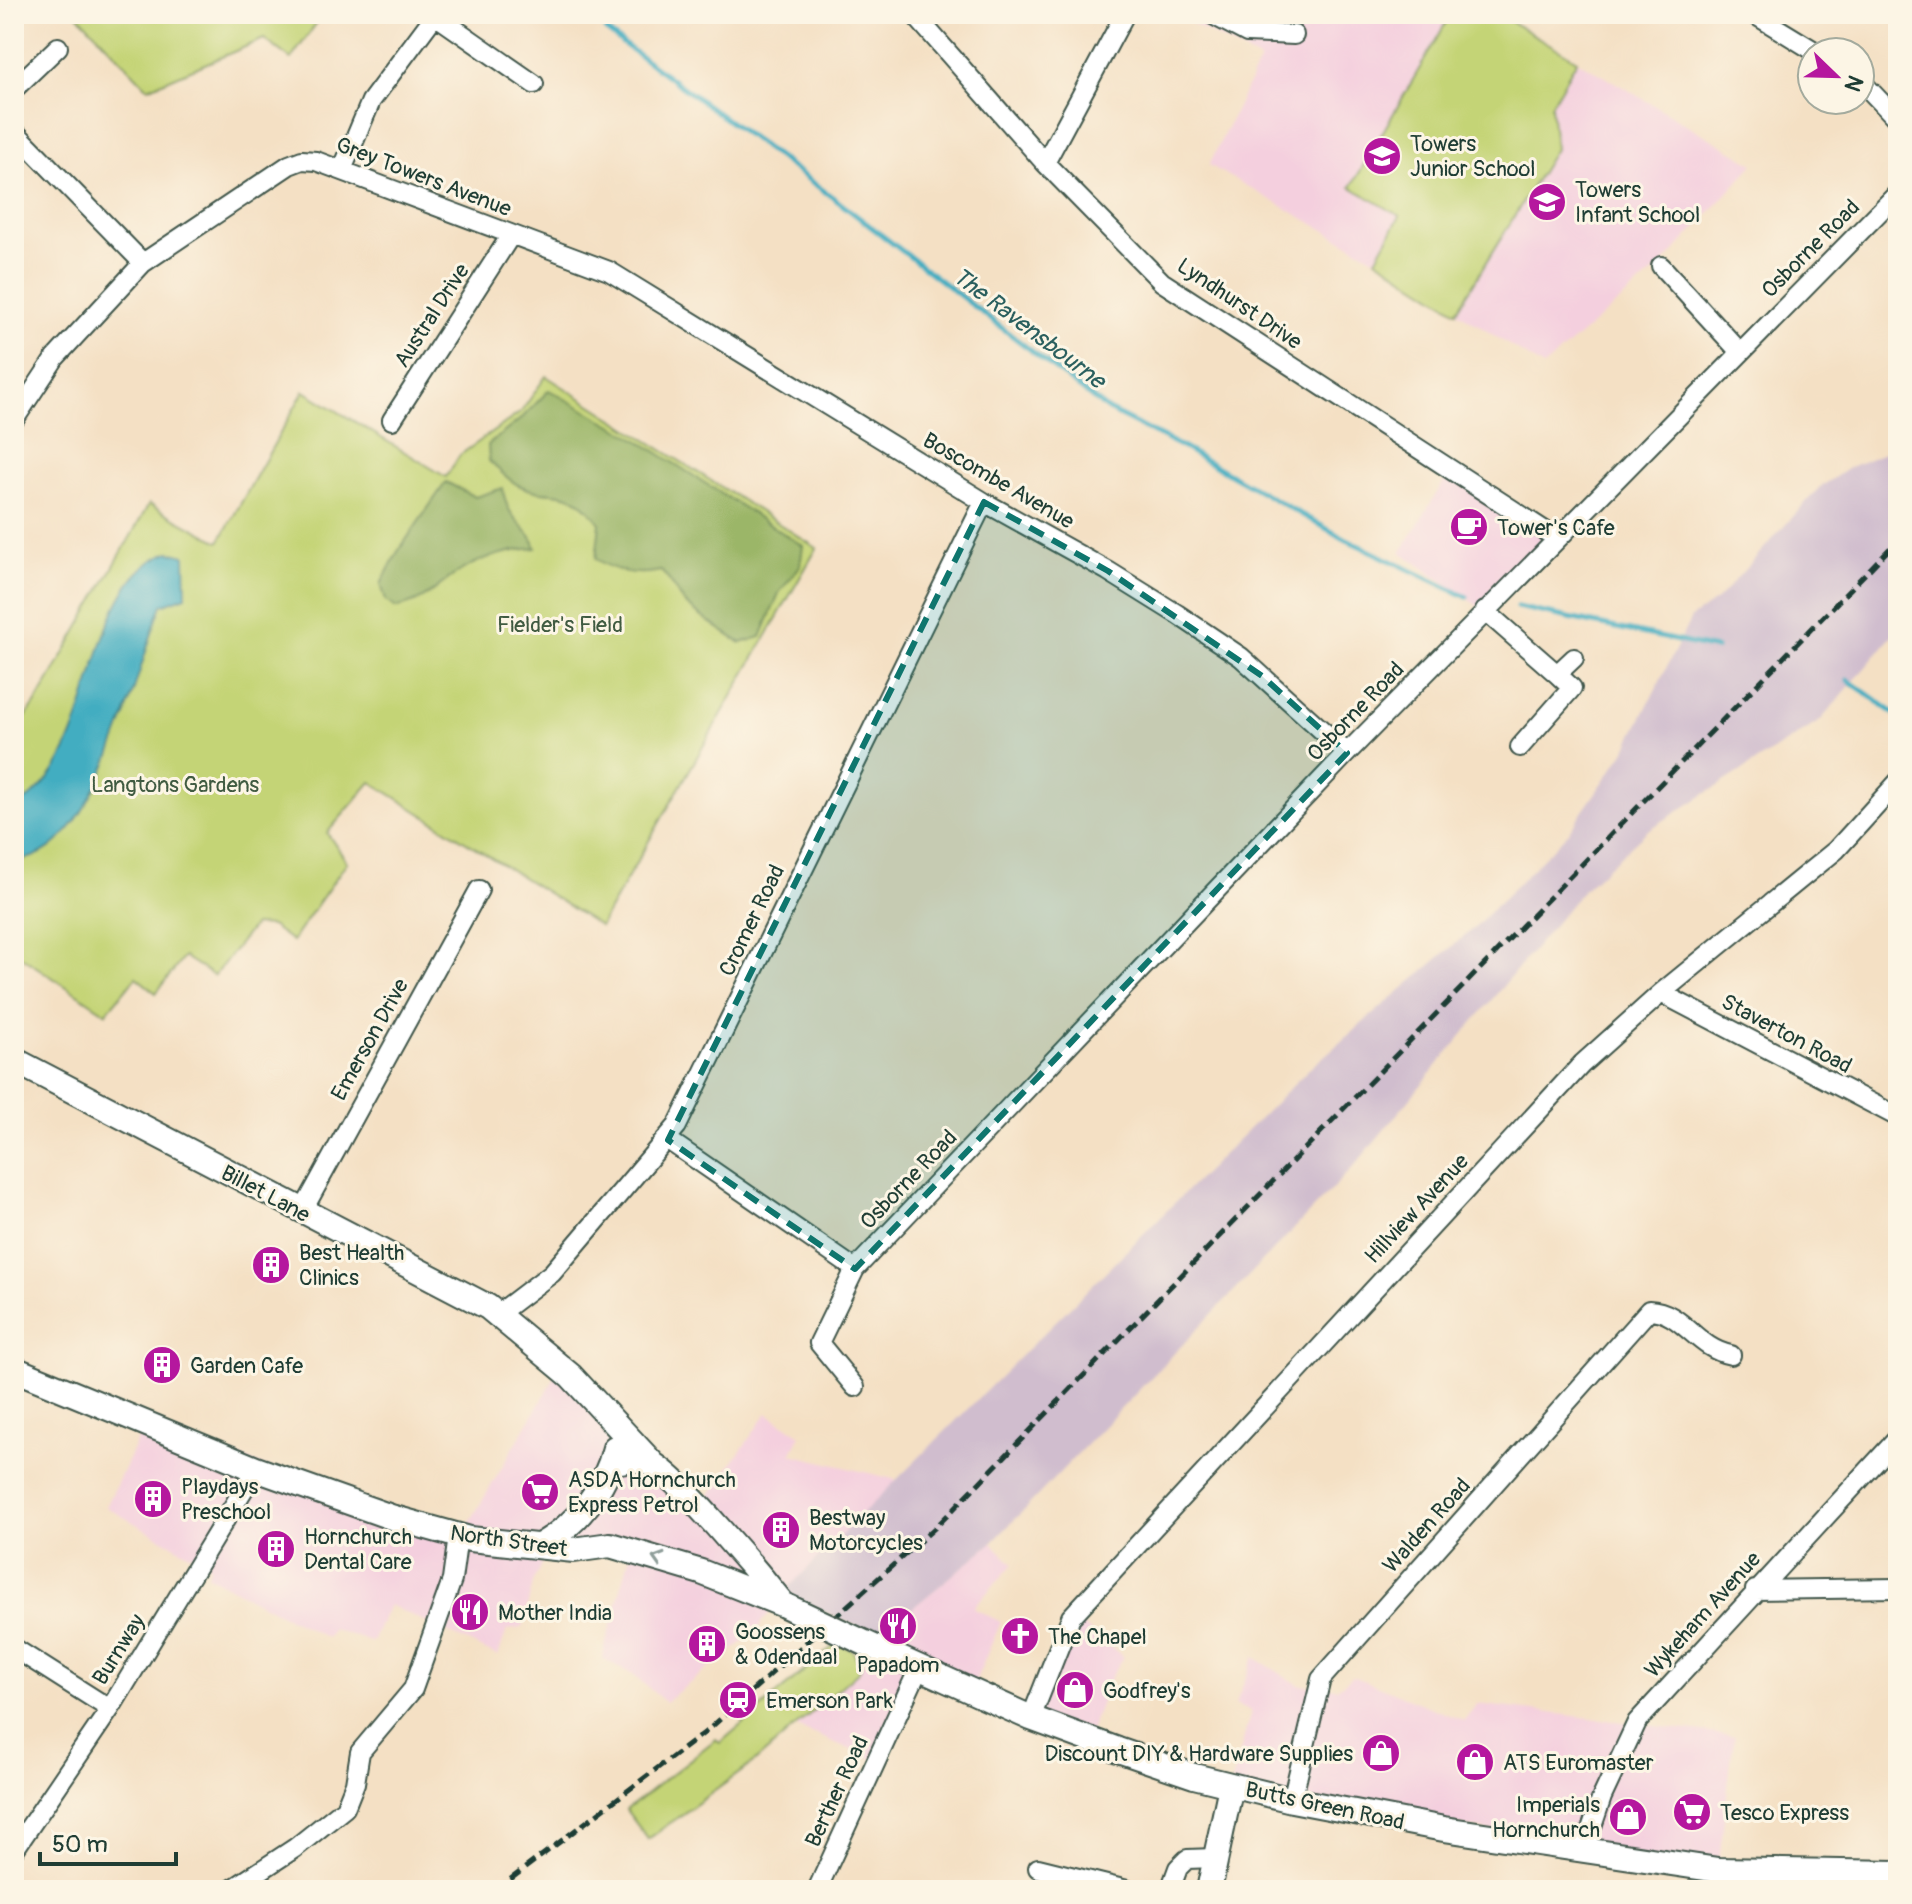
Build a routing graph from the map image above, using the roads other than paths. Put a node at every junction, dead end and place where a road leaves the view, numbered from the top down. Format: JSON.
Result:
{"nodes":[{"id":1,"x":434,"y":14,"type":"edge"},
{"id":2,"x":914,"y":14,"type":"edge"},
{"id":3,"x":1125,"y":14,"type":"edge"},
{"id":4,"x":1211,"y":14,"type":"edge"},
{"id":5,"x":1754,"y":14,"type":"edge"},
{"id":6,"x":1294,"y":35,"type":"dead end"},
{"id":7,"x":1796,"y":40,"type":"edge"},
{"id":8,"x":58,"y":47,"type":"dead end"},
{"id":9,"x":534,"y":84,"type":"dead end"},
{"id":10,"x":14,"y":89,"type":"edge"},
{"id":11,"x":1876,"y":97,"type":"edge"},
{"id":12,"x":1898,"y":120,"type":"edge"},
{"id":13,"x":14,"y":131,"type":"edge"},
{"id":14,"x":1045,"y":163,"type":"junction"},
{"id":15,"x":342,"y":170,"type":"junction"},
{"id":16,"x":1898,"y":193,"type":"edge"},
{"id":17,"x":511,"y":235,"type":"junction"},
{"id":18,"x":143,"y":263,"type":"junction"},
{"id":19,"x":1661,"y":266,"type":"dead end"},
{"id":20,"x":609,"y":271,"type":"joint"},
{"id":21,"x":1740,"y":352,"type":"junction"},
{"id":22,"x":14,"y":420,"type":"edge"},
{"id":23,"x":392,"y":420,"type":"dead end"},
{"id":24,"x":984,"y":502,"type":"junction"},
{"id":25,"x":1556,"y":538,"type":"junction"},
{"id":26,"x":1485,"y":611,"type":"junction"},
{"id":27,"x":1574,"y":658,"type":"dead end"},
{"id":28,"x":1557,"y":674,"type":"junction"},
{"id":29,"x":1520,"y":747,"type":"dead end"},
{"id":30,"x":1347,"y":753,"type":"junction"},
{"id":31,"x":1898,"y":782,"type":"edge"},
{"id":32,"x":479,"y":890,"type":"dead end"},
{"id":33,"x":1661,"y":993,"type":"junction"},
{"id":34,"x":14,"y":1060,"type":"edge"},
{"id":35,"x":1894,"y":1116,"type":"edge"},
{"id":36,"x":668,"y":1140,"type":"junction"},
{"id":37,"x":302,"y":1212,"type":"junction"},
{"id":38,"x":855,"y":1269,"type":"junction"},
{"id":39,"x":498,"y":1314,"type":"junction"},
{"id":40,"x":1731,"y":1355,"type":"dead end"},
{"id":41,"x":14,"y":1369,"type":"edge"},
{"id":42,"x":855,"y":1387,"type":"dead end"},
{"id":43,"x":599,"y":1405,"type":"junction"},
{"id":44,"x":1898,"y":1438,"type":"edge"},
{"id":45,"x":611,"y":1463,"type":"junction"},
{"id":46,"x":652,"y":1463,"type":"junction"},
{"id":47,"x":256,"y":1469,"type":"junction"},
{"id":48,"x":583,"y":1513,"type":"junction"},
{"id":49,"x":458,"y":1536,"type":"junction"},
{"id":50,"x":725,"y":1536,"type":"junction"},
{"id":51,"x":541,"y":1545,"type":"junction"},
{"id":52,"x":610,"y":1545,"type":"junction"},
{"id":53,"x":701,"y":1572,"type":"junction"},
{"id":54,"x":1898,"y":1588,"type":"edge"},
{"id":55,"x":1755,"y":1590,"type":"junction"},
{"id":56,"x":784,"y":1605,"type":"junction"},
{"id":57,"x":14,"y":1648,"type":"edge"},
{"id":58,"x":919,"y":1668,"type":"junction"},
{"id":59,"x":110,"y":1709,"type":"junction"},
{"id":60,"x":1031,"y":1718,"type":"junction"},
{"id":61,"x":1231,"y":1786,"type":"junction"},
{"id":62,"x":1292,"y":1800,"type":"junction"},
{"id":63,"x":14,"y":1850,"type":"edge"},
{"id":64,"x":1584,"y":1850,"type":"junction"},
{"id":65,"x":1215,"y":1858,"type":"junction"},
{"id":66,"x":1038,"y":1868,"type":"dead end"},
{"id":67,"x":1898,"y":1873,"type":"edge"},
{"id":68,"x":1854,"y":1882,"type":"edge"},
{"id":69,"x":231,"y":1890,"type":"edge"},
{"id":70,"x":817,"y":1890,"type":"edge"},
{"id":71,"x":1127,"y":1890,"type":"edge"},
{"id":72,"x":1170,"y":1890,"type":"edge"},
{"id":73,"x":1209,"y":1890,"type":"edge"}],
"edges":[{"from":1,"to":9,"type":"street"},
{"from":1,"to":15,"type":"street"},
{"from":2,"to":14,"type":"street","name":"Lyndhurst Drive"},
{"from":3,"to":14,"type":"street"},
{"from":4,"to":6,"type":"street"},
{"from":5,"to":7,"type":"street"},
{"from":8,"to":10,"type":"street"},
{"from":11,"to":12,"type":"street"},
{"from":13,"to":18,"type":"street"},
{"from":14,"to":25,"type":"street","name":"Lyndhurst Drive"},
{"from":15,"to":17,"type":"street","name":"Grey Towers Avenue"},
{"from":15,"to":18,"type":"street","name":"Grey Towers Avenue"},
{"from":16,"to":21,"type":"street","name":"Osborne Road"},
{"from":17,"to":20,"type":"street","name":"Grey Towers Avenue"},
{"from":17,"to":23,"type":"street","name":"Austral Drive"},
{"from":18,"to":22,"type":"street","name":"Grey Towers Avenue"},
{"from":19,"to":21,"type":"street"},
{"from":20,"to":24,"type":"street","name":"Boscombe Avenue"},
{"from":21,"to":25,"type":"street","name":"Osborne Road"},
{"from":24,"to":30,"type":"street","name":"Boscombe Avenue"},
{"from":24,"to":36,"type":"street","name":"Cromer Road"},
{"from":25,"to":26,"type":"street","name":"Osborne Road"},
{"from":26,"to":28,"type":"street"},
{"from":26,"to":30,"type":"street","name":"Osborne Road"},
{"from":27,"to":28,"type":"street"},
{"from":28,"to":29,"type":"street"},
{"from":30,"to":38,"type":"street","name":"Osborne Road"},
{"from":31,"to":33,"type":"street","name":"Hillview Avenue"},
{"from":32,"to":37,"type":"street","name":"Emerson Drive"},
{"from":33,"to":35,"type":"street","name":"Staverton Road"},
{"from":33,"to":60,"type":"street","name":"Hillview Avenue"},
{"from":34,"to":37,"type":"street","name":"Billet Lane"},
{"from":36,"to":38,"type":"street"},
{"from":36,"to":39,"type":"street","name":"Cromer Road"},
{"from":37,"to":39,"type":"street","name":"Billet Lane"},
{"from":38,"to":42,"type":"street","name":"Osborne Road"},
{"from":39,"to":43,"type":"street","name":"Billet Lane"},
{"from":40,"to":62,"type":"street","name":"Walden Road"},
{"from":41,"to":47,"type":"street","name":"North Street"},
{"from":43,"to":45,"type":"street"},
{"from":43,"to":46,"type":"street","name":"Billet Lane"},
{"from":44,"to":55,"type":"street","name":"Wykeham Avenue"},
{"from":45,"to":46,"type":"street"},
{"from":45,"to":48,"type":"street"},
{"from":46,"to":50,"type":"street","name":"Billet Lane"},
{"from":47,"to":49,"type":"street","name":"North Street"},
{"from":47,"to":59,"type":"street","name":"Burnway"},
{"from":48,"to":51,"type":"street"},
{"from":48,"to":52,"type":"street"},
{"from":49,"to":51,"type":"street","name":"North Street"},
{"from":49,"to":69,"type":"street"},
{"from":50,"to":53,"type":"street"},
{"from":50,"to":56,"type":"street","name":"Billet Lane"},
{"from":51,"to":52,"type":"street","name":"North Street"},
{"from":53,"to":52,"type":"street","name":"North Street","one_way":true},
{"from":53,"to":56,"type":"street","name":"North Street"},
{"from":54,"to":55,"type":"street"},
{"from":55,"to":64,"type":"street","name":"Wykeham Avenue"},
{"from":56,"to":58,"type":"street","name":"Butts Green Road","bridge":true},
{"from":57,"to":59,"type":"street"},
{"from":58,"to":60,"type":"street","name":"Butts Green Road"},
{"from":58,"to":70,"type":"street","name":"Berther Road"},
{"from":59,"to":63,"type":"street","name":"Burnway"},
{"from":60,"to":61,"type":"street","name":"Butts Green Road"},
{"from":61,"to":62,"type":"street","name":"Butts Green Road"},
{"from":61,"to":65,"type":"street"},
{"from":62,"to":64,"type":"street","name":"Butts Green Road"},
{"from":64,"to":68,"type":"street","name":"Butts Green Road"},
{"from":65,"to":72,"type":"street"},
{"from":65,"to":73,"type":"street"},
{"from":66,"to":71,"type":"street"},
{"from":67,"to":68,"type":"street","name":"Butts Green Road"}]}
